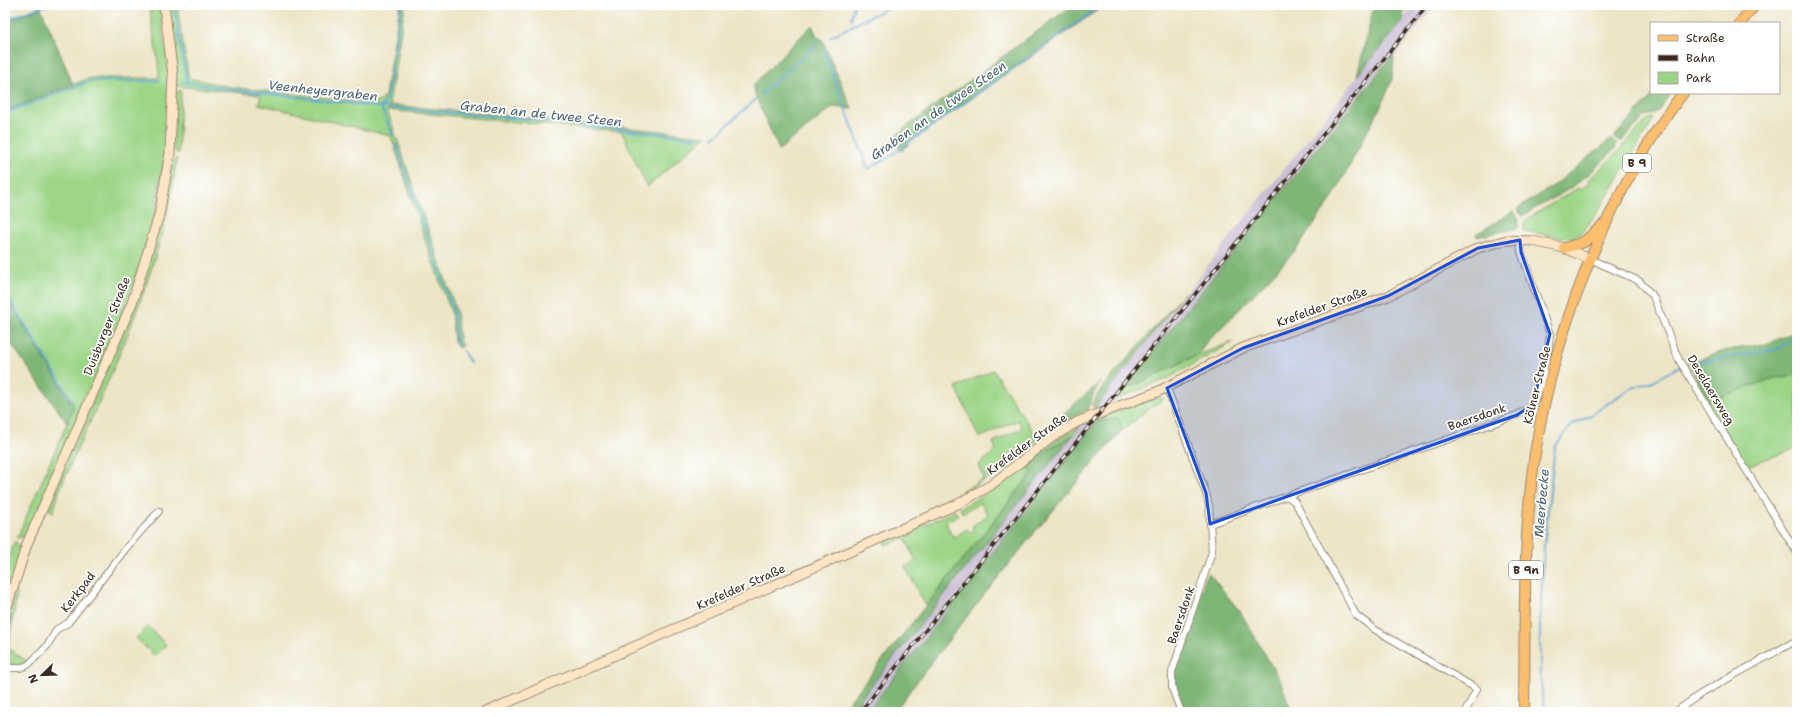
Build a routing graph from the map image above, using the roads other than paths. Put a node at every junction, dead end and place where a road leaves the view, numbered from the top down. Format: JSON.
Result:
{"nodes":[{"id":1,"x":164,"y":5,"type":"edge"},
{"id":2,"x":1755,"y":5,"type":"edge"},
{"id":3,"x":1741,"y":22,"type":"edge"},
{"id":4,"x":1682,"y":94,"type":"edge"},
{"id":5,"x":1609,"y":220,"type":"junction"},
{"id":6,"x":1520,"y":240,"type":"junction"},
{"id":7,"x":1564,"y":248,"type":"junction"},
{"id":8,"x":1590,"y":259,"type":"junction"},
{"id":9,"x":1167,"y":388,"type":"junction"},
{"id":10,"x":1287,"y":496,"type":"junction"},
{"id":11,"x":159,"y":512,"type":"dead end"},
{"id":12,"x":1210,"y":524,"type":"junction"},
{"id":13,"x":1797,"y":554,"type":"edge"},
{"id":14,"x":5,"y":618,"type":"edge"},
{"id":15,"x":1797,"y":640,"type":"edge"},
{"id":16,"x":5,"y":668,"type":"edge"},
{"id":17,"x":486,"y":712,"type":"edge"},
{"id":18,"x":1182,"y":712,"type":"edge"},
{"id":19,"x":1465,"y":712,"type":"edge"},
{"id":20,"x":1524,"y":712,"type":"edge"},
{"id":21,"x":1675,"y":712,"type":"edge"}],
"edges":[{"from":1,"to":14,"type":"main road","name":"Duisburger Straße"},
{"from":2,"to":3,"type":"main road"},
{"from":4,"to":5,"type":"main road","name":"Kölner Straße","number":"B 9"},
{"from":5,"to":7,"type":"main road"},
{"from":5,"to":8,"type":"main road","name":"Kölner Straße","number":"B 9"},
{"from":6,"to":7,"type":"main road","name":"Krefelder Straße"},
{"from":6,"to":9,"type":"main road","name":"Krefelder Straße"},
{"from":6,"to":10,"type":"street","name":"Baersdonk"},
{"from":7,"to":8,"type":"main road","name":"Krefelder Straße"},
{"from":8,"to":13,"type":"street","name":"Deselaersweg"},
{"from":8,"to":20,"type":"main road","name":"Kölner Straße","number":"B 9n"},
{"from":9,"to":12,"type":"street","name":"Baersdonk"},
{"from":9,"to":17,"type":"main road","name":"Krefelder Straße"},
{"from":10,"to":12,"type":"street","name":"Baersdonk"},
{"from":10,"to":19,"type":"street"},
{"from":11,"to":16,"type":"street","name":"Kerkpad"},
{"from":12,"to":18,"type":"street","name":"Baersdonk"},
{"from":15,"to":21,"type":"street"}]}
